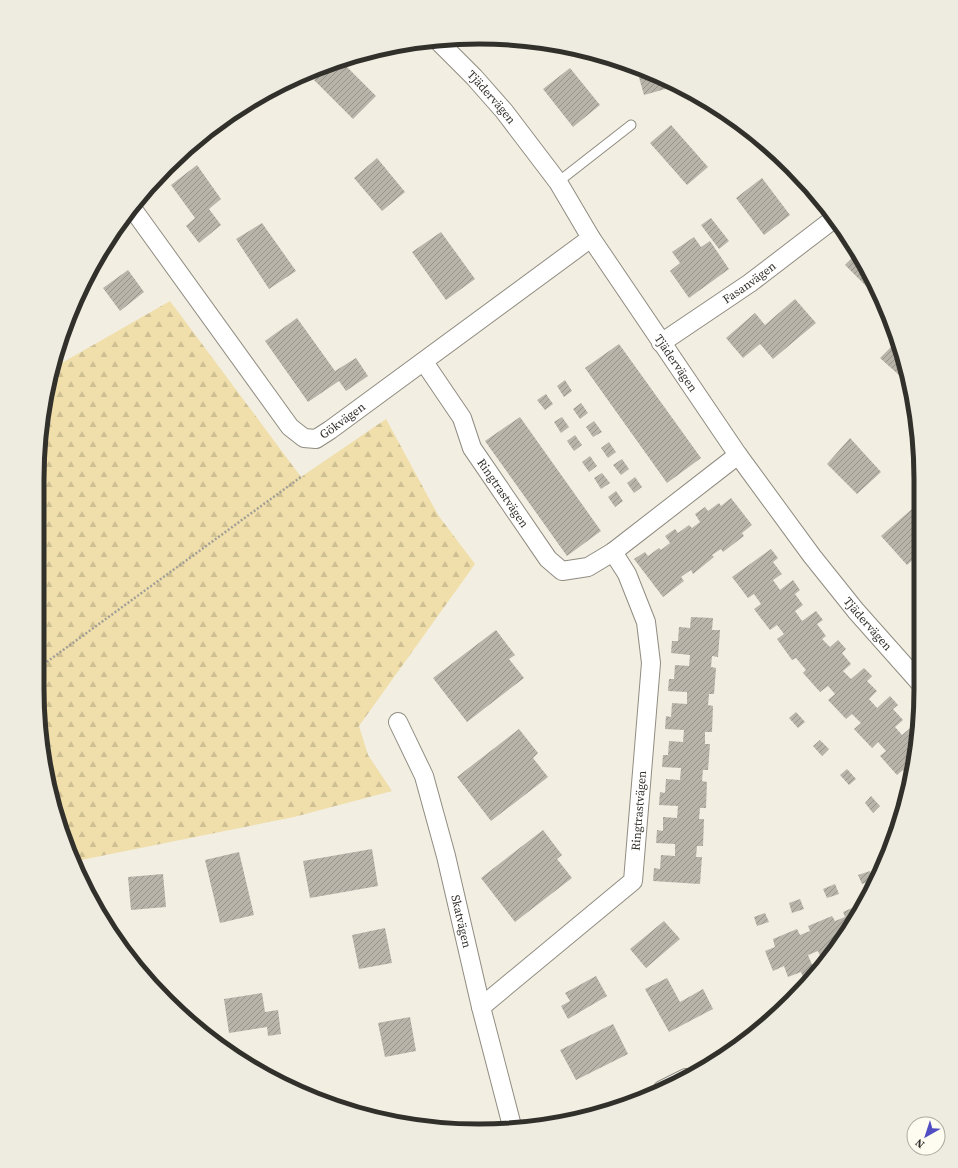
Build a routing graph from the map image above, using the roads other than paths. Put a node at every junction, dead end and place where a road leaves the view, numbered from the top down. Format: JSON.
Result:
{"nodes":[{"id":1,"x":443,"y":46,"type":"edge"},
{"id":2,"x":631,"y":125,"type":"dead end"},
{"id":3,"x":558,"y":182,"type":"junction"},
{"id":4,"x":135,"y":212,"type":"edge"},
{"id":5,"x":830,"y":222,"type":"edge"},
{"id":6,"x":591,"y":238,"type":"junction"},
{"id":7,"x":662,"y":343,"type":"junction"},
{"id":8,"x":424,"y":362,"type":"junction"},
{"id":9,"x":738,"y":455,"type":"junction"},
{"id":10,"x":613,"y":552,"type":"junction"},
{"id":11,"x":914,"y":676,"type":"edge"},
{"id":12,"x":398,"y":722,"type":"dead end"},
{"id":13,"x":481,"y":1008,"type":"junction"},
{"id":14,"x":511,"y":1123,"type":"edge"}],
"edges":[{"from":1,"to":3,"type":"street","name":"Tjädervägen"},
{"from":2,"to":3,"type":"lane"},
{"from":3,"to":6,"type":"street","name":"Tjädervägen"},
{"from":4,"to":8,"type":"street","name":"Gökvägen"},
{"from":5,"to":7,"type":"street","name":"Fasanvägen"},
{"from":6,"to":7,"type":"street","name":"Tjädervägen"},
{"from":6,"to":8,"type":"street","name":"Gökvägen"},
{"from":7,"to":9,"type":"street","name":"Tjädervägen"},
{"from":8,"to":10,"type":"street","name":"Ringtrastvägen"},
{"from":9,"to":10,"type":"street","name":"Ringtrastvägen"},
{"from":9,"to":11,"type":"street","name":"Tjädervägen"},
{"from":10,"to":13,"type":"street","name":"Ringtrastvägen"},
{"from":12,"to":13,"type":"street","name":"Skatvägen"},
{"from":13,"to":14,"type":"street","name":"Skatvägen"}]}
